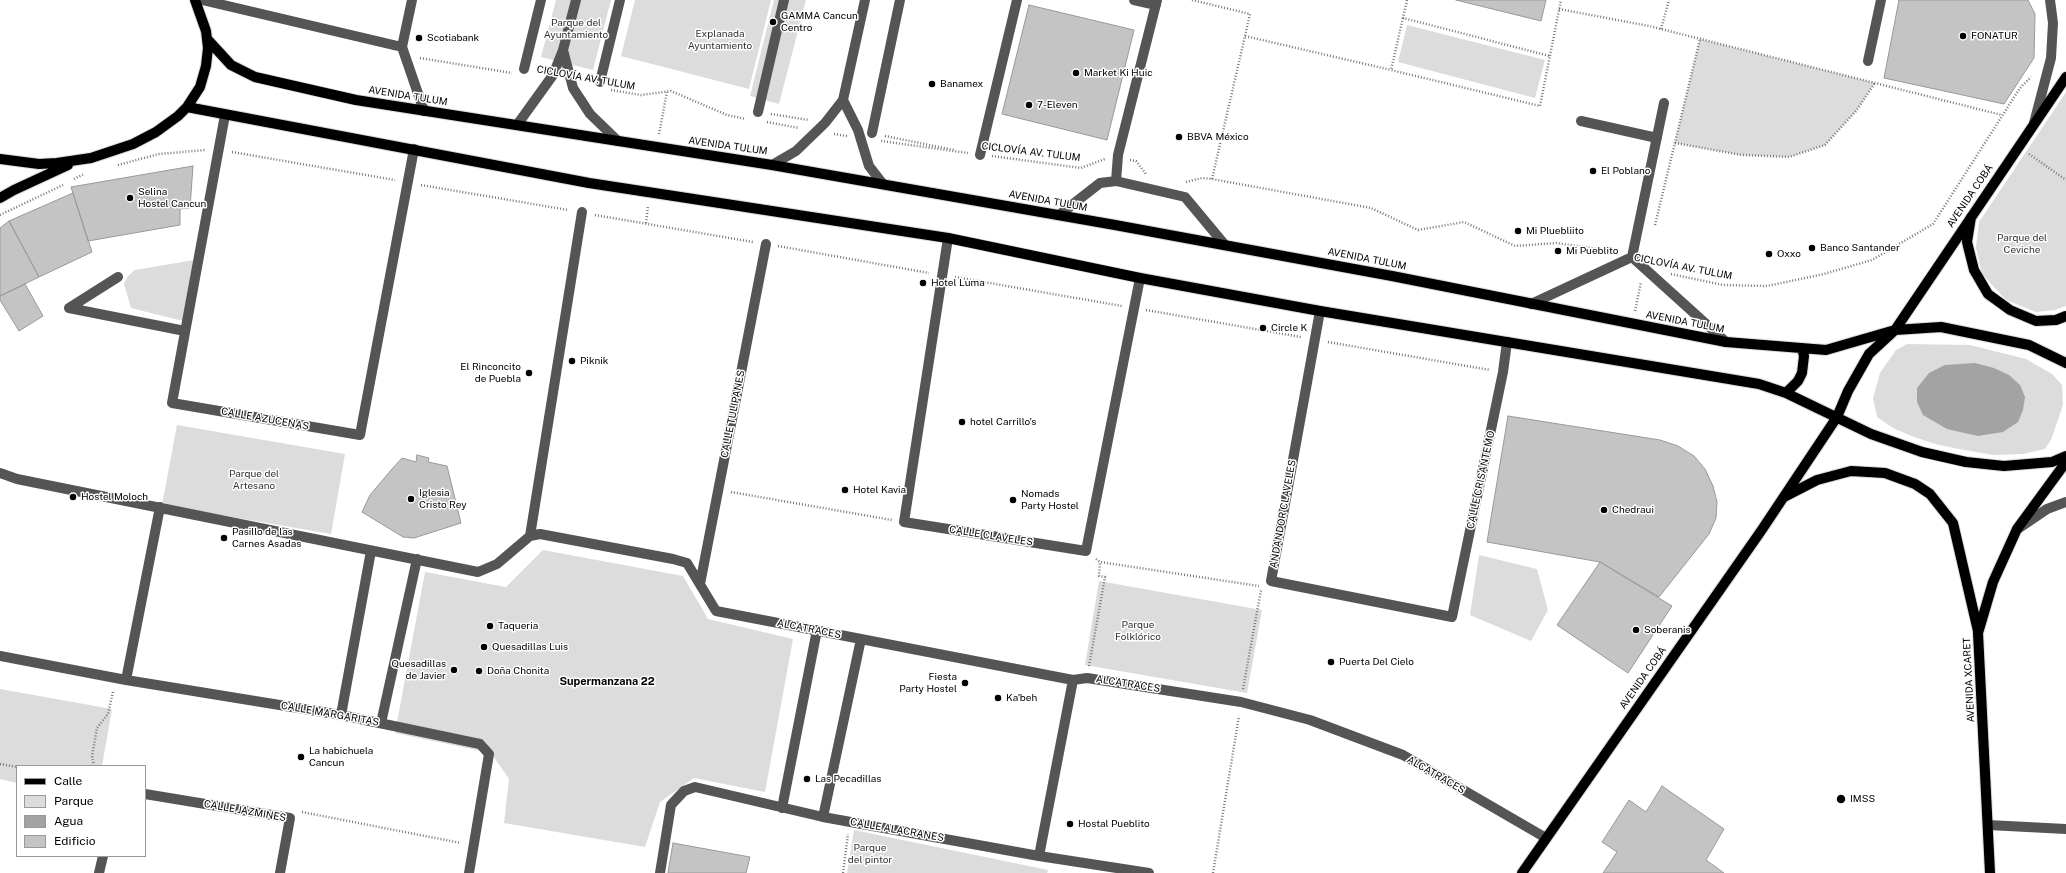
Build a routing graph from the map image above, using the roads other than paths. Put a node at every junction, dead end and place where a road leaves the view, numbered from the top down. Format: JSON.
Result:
{"nodes":[{"id":1,"x":195,"y":0,"type":"edge"},
{"id":2,"x":412,"y":0,"type":"edge"},
{"id":3,"x":541,"y":0,"type":"edge"},
{"id":4,"x":576,"y":0,"type":"edge"},
{"id":5,"x":620,"y":0,"type":"edge"},
{"id":6,"x":784,"y":0,"type":"edge"},
{"id":7,"x":866,"y":0,"type":"edge"},
{"id":8,"x":900,"y":0,"type":"edge"},
{"id":9,"x":1017,"y":0,"type":"edge"},
{"id":10,"x":1134,"y":0,"type":"edge"},
{"id":11,"x":1881,"y":0,"type":"edge"},
{"id":12,"x":2050,"y":0,"type":"edge"},
{"id":13,"x":208,"y":1,"type":"edge"},
{"id":14,"x":1157,"y":3,"type":"edge"},
{"id":15,"x":208,"y":40,"type":"junction"},
{"id":16,"x":563,"y":50,"type":"junction"},
{"id":17,"x":403,"y":51,"type":"junction"},
{"id":18,"x":1868,"y":61,"type":"dead end"},
{"id":19,"x":521,"y":72,"type":"road end"},
{"id":20,"x":2066,"y":77,"type":"edge"},
{"id":21,"x":602,"y":86,"type":"road end"},
{"id":22,"x":843,"y":100,"type":"junction"},
{"id":23,"x":1664,"y":103,"type":"dead end"},
{"id":24,"x":187,"y":107,"type":"junction"},
{"id":25,"x":424,"y":111,"type":"junction"},
{"id":26,"x":758,"y":112,"type":"dead end"},
{"id":27,"x":225,"y":115,"type":"junction"},
{"id":28,"x":1581,"y":121,"type":"dead end"},
{"id":29,"x":517,"y":125,"type":"junction"},
{"id":30,"x":2033,"y":125,"type":"junction"},
{"id":31,"x":872,"y":133,"type":"dead end"},
{"id":32,"x":1657,"y":138,"type":"junction"},
{"id":33,"x":618,"y":141,"type":"junction"},
{"id":34,"x":414,"y":150,"type":"junction"},
{"id":35,"x":980,"y":155,"type":"road end"},
{"id":36,"x":0,"y":158,"type":"edge"},
{"id":37,"x":78,"y":161,"type":"junction"},
{"id":38,"x":772,"y":165,"type":"junction"},
{"id":39,"x":1116,"y":182,"type":"junction"},
{"id":40,"x":884,"y":184,"type":"junction"},
{"id":41,"x":0,"y":198,"type":"edge"},
{"id":42,"x":582,"y":212,"type":"road end"},
{"id":43,"x":1972,"y":213,"type":"junction"},
{"id":44,"x":1059,"y":215,"type":"junction"},
{"id":45,"x":948,"y":238,"type":"junction"},
{"id":46,"x":766,"y":244,"type":"road end"},
{"id":47,"x":1225,"y":245,"type":"junction"},
{"id":48,"x":1632,"y":257,"type":"junction"},
{"id":49,"x":118,"y":277,"type":"dead end"},
{"id":50,"x":1140,"y":278,"type":"junction"},
{"id":51,"x":1531,"y":304,"type":"junction"},
{"id":52,"x":1320,"y":311,"type":"junction"},
{"id":53,"x":2066,"y":316,"type":"edge"},
{"id":54,"x":1895,"y":330,"type":"junction"},
{"id":55,"x":185,"y":331,"type":"junction"},
{"id":56,"x":1507,"y":342,"type":"junction"},
{"id":57,"x":1726,"y":342,"type":"junction"},
{"id":58,"x":1802,"y":348,"type":"junction"},
{"id":59,"x":2066,"y":363,"type":"edge"},
{"id":60,"x":1786,"y":393,"type":"junction"},
{"id":61,"x":1837,"y":417,"type":"junction"},
{"id":62,"x":2066,"y":456,"type":"edge"},
{"id":63,"x":2066,"y":462,"type":"edge"},
{"id":64,"x":0,"y":473,"type":"edge"},
{"id":65,"x":1783,"y":498,"type":"junction"},
{"id":66,"x":2066,"y":502,"type":"edge"},
{"id":67,"x":160,"y":507,"type":"junction"},
{"id":68,"x":2017,"y":529,"type":"junction"},
{"id":69,"x":530,"y":536,"type":"junction"},
{"id":70,"x":371,"y":551,"type":"junction"},
{"id":71,"x":417,"y":559,"type":"junction"},
{"id":72,"x":700,"y":584,"type":"junction"},
{"id":73,"x":1452,"y":617,"type":"joint"},
{"id":74,"x":817,"y":630,"type":"junction"},
{"id":75,"x":1978,"y":633,"type":"junction"},
{"id":76,"x":861,"y":639,"type":"junction"},
{"id":77,"x":0,"y":656,"type":"edge"},
{"id":78,"x":126,"y":680,"type":"junction"},
{"id":79,"x":1073,"y":680,"type":"junction"},
{"id":80,"x":341,"y":715,"type":"junction"},
{"id":81,"x":381,"y":723,"type":"junction"},
{"id":82,"x":146,"y":794,"type":"edge"},
{"id":83,"x":782,"y":808,"type":"junction"},
{"id":84,"x":823,"y":817,"type":"junction"},
{"id":85,"x":1988,"y":825,"type":"junction"},
{"id":86,"x":2066,"y":829,"type":"edge"},
{"id":87,"x":1546,"y":838,"type":"junction"},
{"id":88,"x":1039,"y":856,"type":"junction"},
{"id":89,"x":103,"y":857,"type":"edge"},
{"id":90,"x":99,"y":873,"type":"edge"},
{"id":91,"x":280,"y":873,"type":"edge"},
{"id":92,"x":469,"y":873,"type":"edge"},
{"id":93,"x":660,"y":873,"type":"edge"},
{"id":94,"x":1149,"y":873,"type":"edge"},
{"id":95,"x":1522,"y":873,"type":"edge"},
{"id":96,"x":1990,"y":873,"type":"edge"}],
"edges":[{"from":1,"to":15,"type":"main road"},
{"from":2,"to":17,"type":"street"},
{"from":3,"to":19,"type":"street"},
{"from":4,"to":16,"type":"street"},
{"from":5,"to":21,"type":"street"},
{"from":6,"to":26,"type":"street"},
{"from":7,"to":22,"type":"street"},
{"from":8,"to":31,"type":"street"},
{"from":9,"to":35,"type":"street"},
{"from":10,"to":14,"type":"street"},
{"from":11,"to":18,"type":"street"},
{"from":12,"to":30,"type":"street"},
{"from":13,"to":17,"type":"street"},
{"from":14,"to":39,"type":"street"},
{"from":15,"to":24,"type":"main road"},
{"from":15,"to":25,"type":"main road","name":"AVENIDA TULUM"},
{"from":16,"to":29,"type":"street"},
{"from":16,"to":33,"type":"street"},
{"from":17,"to":25,"type":"street"},
{"from":20,"to":30,"type":"main road","name":"AVENIDA COBÁ"},
{"from":22,"to":38,"type":"street"},
{"from":22,"to":40,"type":"street"},
{"from":23,"to":32,"type":"street"},
{"from":24,"to":27,"type":"main road"},
{"from":24,"to":37,"type":"main road"},
{"from":25,"to":29,"type":"main road","name":"AVENIDA TULUM"},
{"from":27,"to":34,"type":"main road"},
{"from":27,"to":55,"type":"street","name":"CALLE AZUCENAS"},
{"from":28,"to":32,"type":"street"},
{"from":29,"to":33,"type":"main road","name":"AVENIDA TULUM"},
{"from":30,"to":43,"type":"main road","name":"AVENIDA COBÁ"},
{"from":32,"to":48,"type":"street"},
{"from":33,"to":38,"type":"main road","name":"AVENIDA TULUM"},
{"from":34,"to":45,"type":"main road"},
{"from":34,"to":55,"type":"street","name":"CALLE AZUCENAS"},
{"from":36,"to":37,"type":"main road"},
{"from":37,"to":41,"type":"main road"},
{"from":38,"to":40,"type":"main road","name":"AVENIDA TULUM"},
{"from":39,"to":44,"type":"street"},
{"from":39,"to":47,"type":"street"},
{"from":40,"to":44,"type":"main road","name":"AVENIDA TULUM"},
{"from":42,"to":69,"type":"street"},
{"from":43,"to":53,"type":"main road"},
{"from":43,"to":54,"type":"main road","name":"AVENIDA COBÁ"},
{"from":44,"to":47,"type":"main road","name":"AVENIDA TULUM"},
{"from":45,"to":50,"type":"main road"},
{"from":45,"to":50,"type":"street","name":"CALLE CLAVELES"},
{"from":46,"to":72,"type":"street","name":"CALLE TULIPANES"},
{"from":47,"to":51,"type":"main road","name":"AVENIDA TULUM"},
{"from":48,"to":51,"type":"street"},
{"from":48,"to":57,"type":"street"},
{"from":49,"to":55,"type":"street"},
{"from":50,"to":52,"type":"main road"},
{"from":51,"to":57,"type":"main road","name":"AVENIDA TULUM"},
{"from":52,"to":56,"type":"main road"},
{"from":52,"to":73,"type":"street","name":"ANDANDOR CLAVELES"},
{"from":54,"to":58,"type":"main road","name":"AVENIDA TULUM"},
{"from":54,"to":59,"type":"main road","name":"AVENIDA TULUM"},
{"from":54,"to":61,"type":"main road","name":"AVENIDA COBÁ"},
{"from":56,"to":60,"type":"main road"},
{"from":56,"to":73,"type":"street","name":"CALLE CRISANTEMO"},
{"from":57,"to":58,"type":"main road","name":"AVENIDA TULUM"},
{"from":58,"to":60,"type":"main road"},
{"from":60,"to":61,"type":"main road"},
{"from":61,"to":62,"type":"main road"},
{"from":61,"to":65,"type":"main road","name":"AVENIDA COBÁ"},
{"from":63,"to":68,"type":"main road","name":"AVENIDA XCARET"},
{"from":64,"to":67,"type":"street"},
{"from":65,"to":75,"type":"main road"},
{"from":65,"to":87,"type":"main road","name":"AVENIDA COBÁ"},
{"from":66,"to":68,"type":"street"},
{"from":67,"to":70,"type":"street"},
{"from":67,"to":78,"type":"street"},
{"from":68,"to":75,"type":"main road","name":"AVENIDA XCARET"},
{"from":69,"to":71,"type":"street"},
{"from":69,"to":72,"type":"street","name":"ALCATRACES"},
{"from":70,"to":71,"type":"street"},
{"from":70,"to":80,"type":"street"},
{"from":71,"to":81,"type":"street"},
{"from":72,"to":74,"type":"street","name":"ALCATRACES"},
{"from":74,"to":76,"type":"street","name":"ALCATRACES"},
{"from":74,"to":83,"type":"street"},
{"from":75,"to":85,"type":"main road","name":"AVENIDA XCARET"},
{"from":76,"to":79,"type":"street","name":"ALCATRACES"},
{"from":76,"to":84,"type":"street"},
{"from":77,"to":78,"type":"street","name":"CALLE MARGARITAS"},
{"from":78,"to":80,"type":"street","name":"CALLE MARGARITAS"},
{"from":79,"to":87,"type":"street","name":"ALCATRACES"},
{"from":79,"to":88,"type":"street"},
{"from":80,"to":81,"type":"street","name":"CALLE MARGARITAS"},
{"from":81,"to":92,"type":"street","name":"CALLE MARGARITAS"},
{"from":82,"to":91,"type":"street","name":"CALLE JAZMINES"},
{"from":83,"to":84,"type":"street","name":"CALLE ALACRANES"},
{"from":83,"to":93,"type":"street","name":"CALLE ALACRANES"},
{"from":84,"to":88,"type":"street","name":"CALLE ALACRANES"},
{"from":85,"to":86,"type":"street"},
{"from":85,"to":96,"type":"main road","name":"AVENIDA XCARET"},
{"from":87,"to":95,"type":"main road","name":"AVENIDA COBÁ"},
{"from":88,"to":94,"type":"street","name":"CALLE ALACRANES"},
{"from":89,"to":90,"type":"street"}]}
